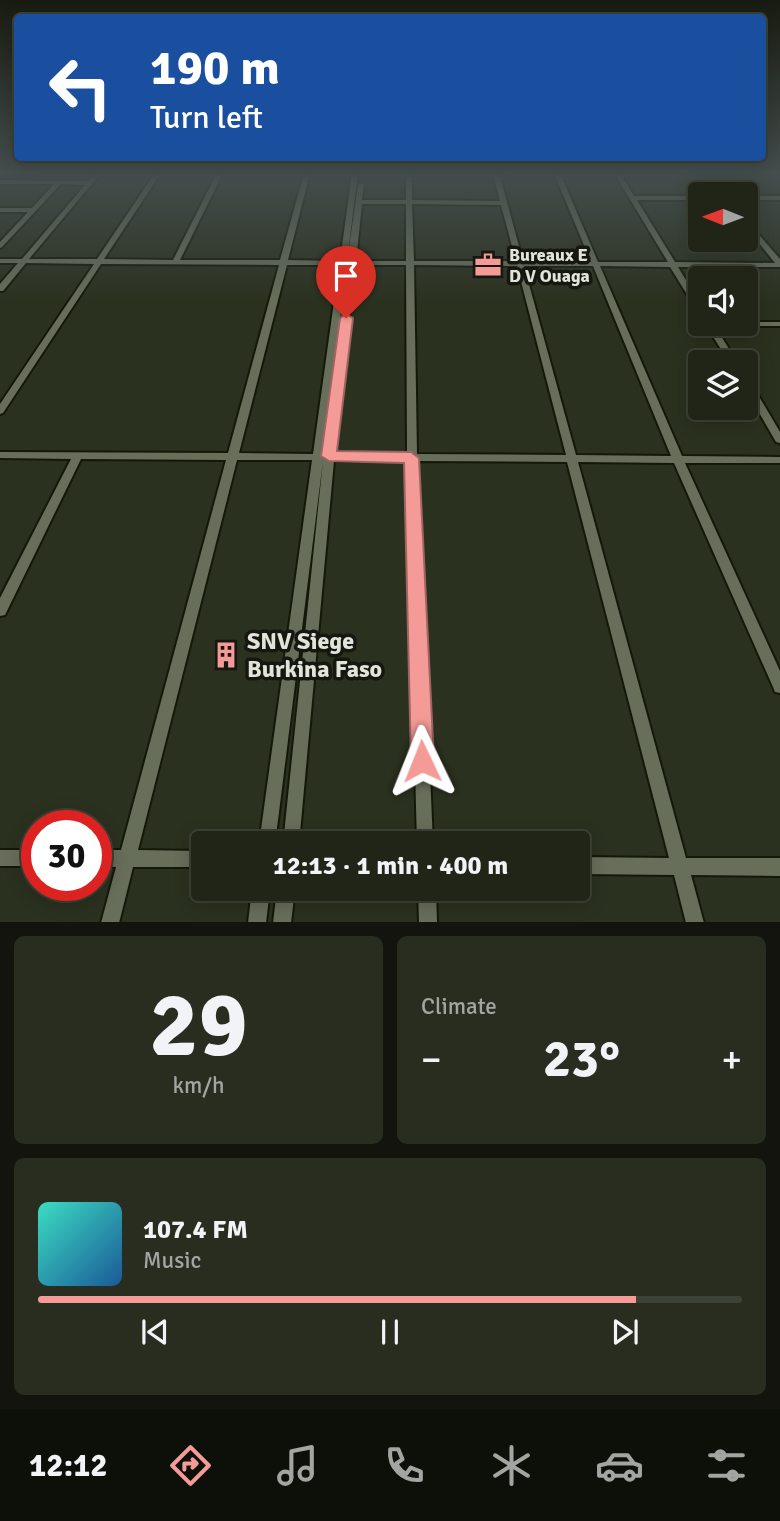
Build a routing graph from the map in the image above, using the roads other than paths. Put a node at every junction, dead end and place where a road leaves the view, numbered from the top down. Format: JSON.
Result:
{"nodes":[{"id":1,"x":28,"y":216,"type":"edge"},
{"id":2,"x":62,"y":216,"type":"edge"},
{"id":3,"x":130,"y":216,"type":"edge"},
{"id":4,"x":199,"y":216,"type":"edge"},
{"id":5,"x":296,"y":216,"type":"edge"},
{"id":6,"x":352,"y":216,"type":"edge"},
{"id":7,"x":357,"y":216,"type":"edge"},
{"id":8,"x":410,"y":216,"type":"edge"},
{"id":9,"x":508,"y":216,"type":"edge"},
{"id":10,"x":576,"y":216,"type":"edge"},
{"id":11,"x":645,"y":216,"type":"edge"},
{"id":12,"x":758,"y":238,"type":"edge"},
{"id":13,"x":0,"y":246,"type":"edge"},
{"id":14,"x":0,"y":261,"type":"edge"},
{"id":15,"x":24,"y":261,"type":"junction"},
{"id":16,"x":101,"y":261,"type":"junction"},
{"id":17,"x":176,"y":262,"type":"junction"},
{"id":18,"x":284,"y":262,"type":"junction"},
{"id":19,"x":349,"y":263,"type":"junction"},
{"id":20,"x":412,"y":263,"type":"junction"},
{"id":21,"x":521,"y":264,"type":"junction"},
{"id":22,"x":597,"y":264,"type":"junction"},
{"id":23,"x":673,"y":264,"type":"junction"},
{"id":24,"x":780,"y":265,"type":"edge"},
{"id":25,"x":0,"y":289,"type":"edge"},
{"id":26,"x":688,"y":289,"type":"edge"},
{"id":27,"x":758,"y":324,"type":"edge"},
{"id":28,"x":780,"y":324,"type":"edge"},
{"id":29,"x":758,"y":403,"type":"edge"},
{"id":30,"x":0,"y":411,"type":"edge"},
{"id":31,"x":780,"y":440,"type":"edge"},
{"id":32,"x":0,"y":455,"type":"edge"},
{"id":33,"x":78,"y":455,"type":"junction"},
{"id":34,"x":323,"y":456,"type":"junction"},
{"id":35,"x":233,"y":457,"type":"junction"},
{"id":36,"x":411,"y":458,"type":"junction"},
{"id":37,"x":570,"y":458,"type":"junction"},
{"id":38,"x":678,"y":459,"type":"junction"},
{"id":39,"x":780,"y":460,"type":"edge"},
{"id":40,"x":0,"y":611,"type":"edge"},
{"id":41,"x":780,"y":687,"type":"edge"},
{"id":42,"x":269,"y":831,"type":"edge"},
{"id":43,"x":292,"y":831,"type":"edge"},
{"id":44,"x":425,"y":831,"type":"edge"},
{"id":45,"x":0,"y":858,"type":"edge"},
{"id":46,"x":21,"y":858,"type":"edge"},
{"id":47,"x":112,"y":858,"type":"edge"},
{"id":48,"x":126,"y":858,"type":"junction"},
{"id":49,"x":191,"y":859,"type":"edge"},
{"id":50,"x":590,"y":866,"type":"edge"},
{"id":51,"x":780,"y":867,"type":"edge"},
{"id":52,"x":681,"y":868,"type":"junction"},
{"id":53,"x":260,"y":901,"type":"edge"},
{"id":54,"x":285,"y":901,"type":"edge"},
{"id":55,"x":427,"y":901,"type":"edge"},
{"id":56,"x":110,"y":922,"type":"edge"},
{"id":57,"x":257,"y":922,"type":"edge"},
{"id":58,"x":282,"y":922,"type":"edge"},
{"id":59,"x":428,"y":922,"type":"edge"},
{"id":60,"x":695,"y":922,"type":"edge"}],
"edges":[{"from":1,"to":13,"type":"street"},
{"from":2,"to":15,"type":"street"},
{"from":3,"to":16,"type":"street"},
{"from":4,"to":17,"type":"street"},
{"from":5,"to":18,"type":"street"},
{"from":6,"to":19,"type":"street"},
{"from":7,"to":19,"type":"street"},
{"from":8,"to":20,"type":"street"},
{"from":9,"to":21,"type":"street"},
{"from":10,"to":22,"type":"street"},
{"from":11,"to":23,"type":"street"},
{"from":12,"to":24,"type":"street"},
{"from":14,"to":15,"type":"street"},
{"from":15,"to":16,"type":"street"},
{"from":15,"to":25,"type":"street"},
{"from":16,"to":17,"type":"street"},
{"from":16,"to":30,"type":"street"},
{"from":17,"to":18,"type":"street"},
{"from":18,"to":19,"type":"street"},
{"from":18,"to":35,"type":"street"},
{"from":19,"to":20,"type":"street"},
{"from":19,"to":34,"type":"street"},
{"from":20,"to":21,"type":"street"},
{"from":20,"to":36,"type":"street"},
{"from":21,"to":22,"type":"street"},
{"from":21,"to":37,"type":"street"},
{"from":22,"to":23,"type":"street"},
{"from":22,"to":38,"type":"street"},
{"from":23,"to":24,"type":"street"},
{"from":23,"to":26,"type":"street"},
{"from":27,"to":28,"type":"street"},
{"from":29,"to":31,"type":"street"},
{"from":32,"to":33,"type":"street"},
{"from":33,"to":35,"type":"street"},
{"from":33,"to":40,"type":"street"},
{"from":34,"to":35,"type":"street"},
{"from":34,"to":36,"type":"street"},
{"from":34,"to":42,"type":"street"},
{"from":34,"to":43,"type":"street"},
{"from":35,"to":48,"type":"street"},
{"from":36,"to":37,"type":"street"},
{"from":36,"to":44,"type":"street"},
{"from":37,"to":38,"type":"street"},
{"from":37,"to":52,"type":"street"},
{"from":38,"to":39,"type":"street"},
{"from":38,"to":41,"type":"street"},
{"from":45,"to":46,"type":"street"},
{"from":47,"to":48,"type":"street"},
{"from":48,"to":49,"type":"street"},
{"from":48,"to":56,"type":"street"},
{"from":50,"to":52,"type":"street"},
{"from":51,"to":52,"type":"street"},
{"from":52,"to":60,"type":"street"},
{"from":53,"to":57,"type":"street"},
{"from":54,"to":58,"type":"street"},
{"from":55,"to":59,"type":"street"}]}
